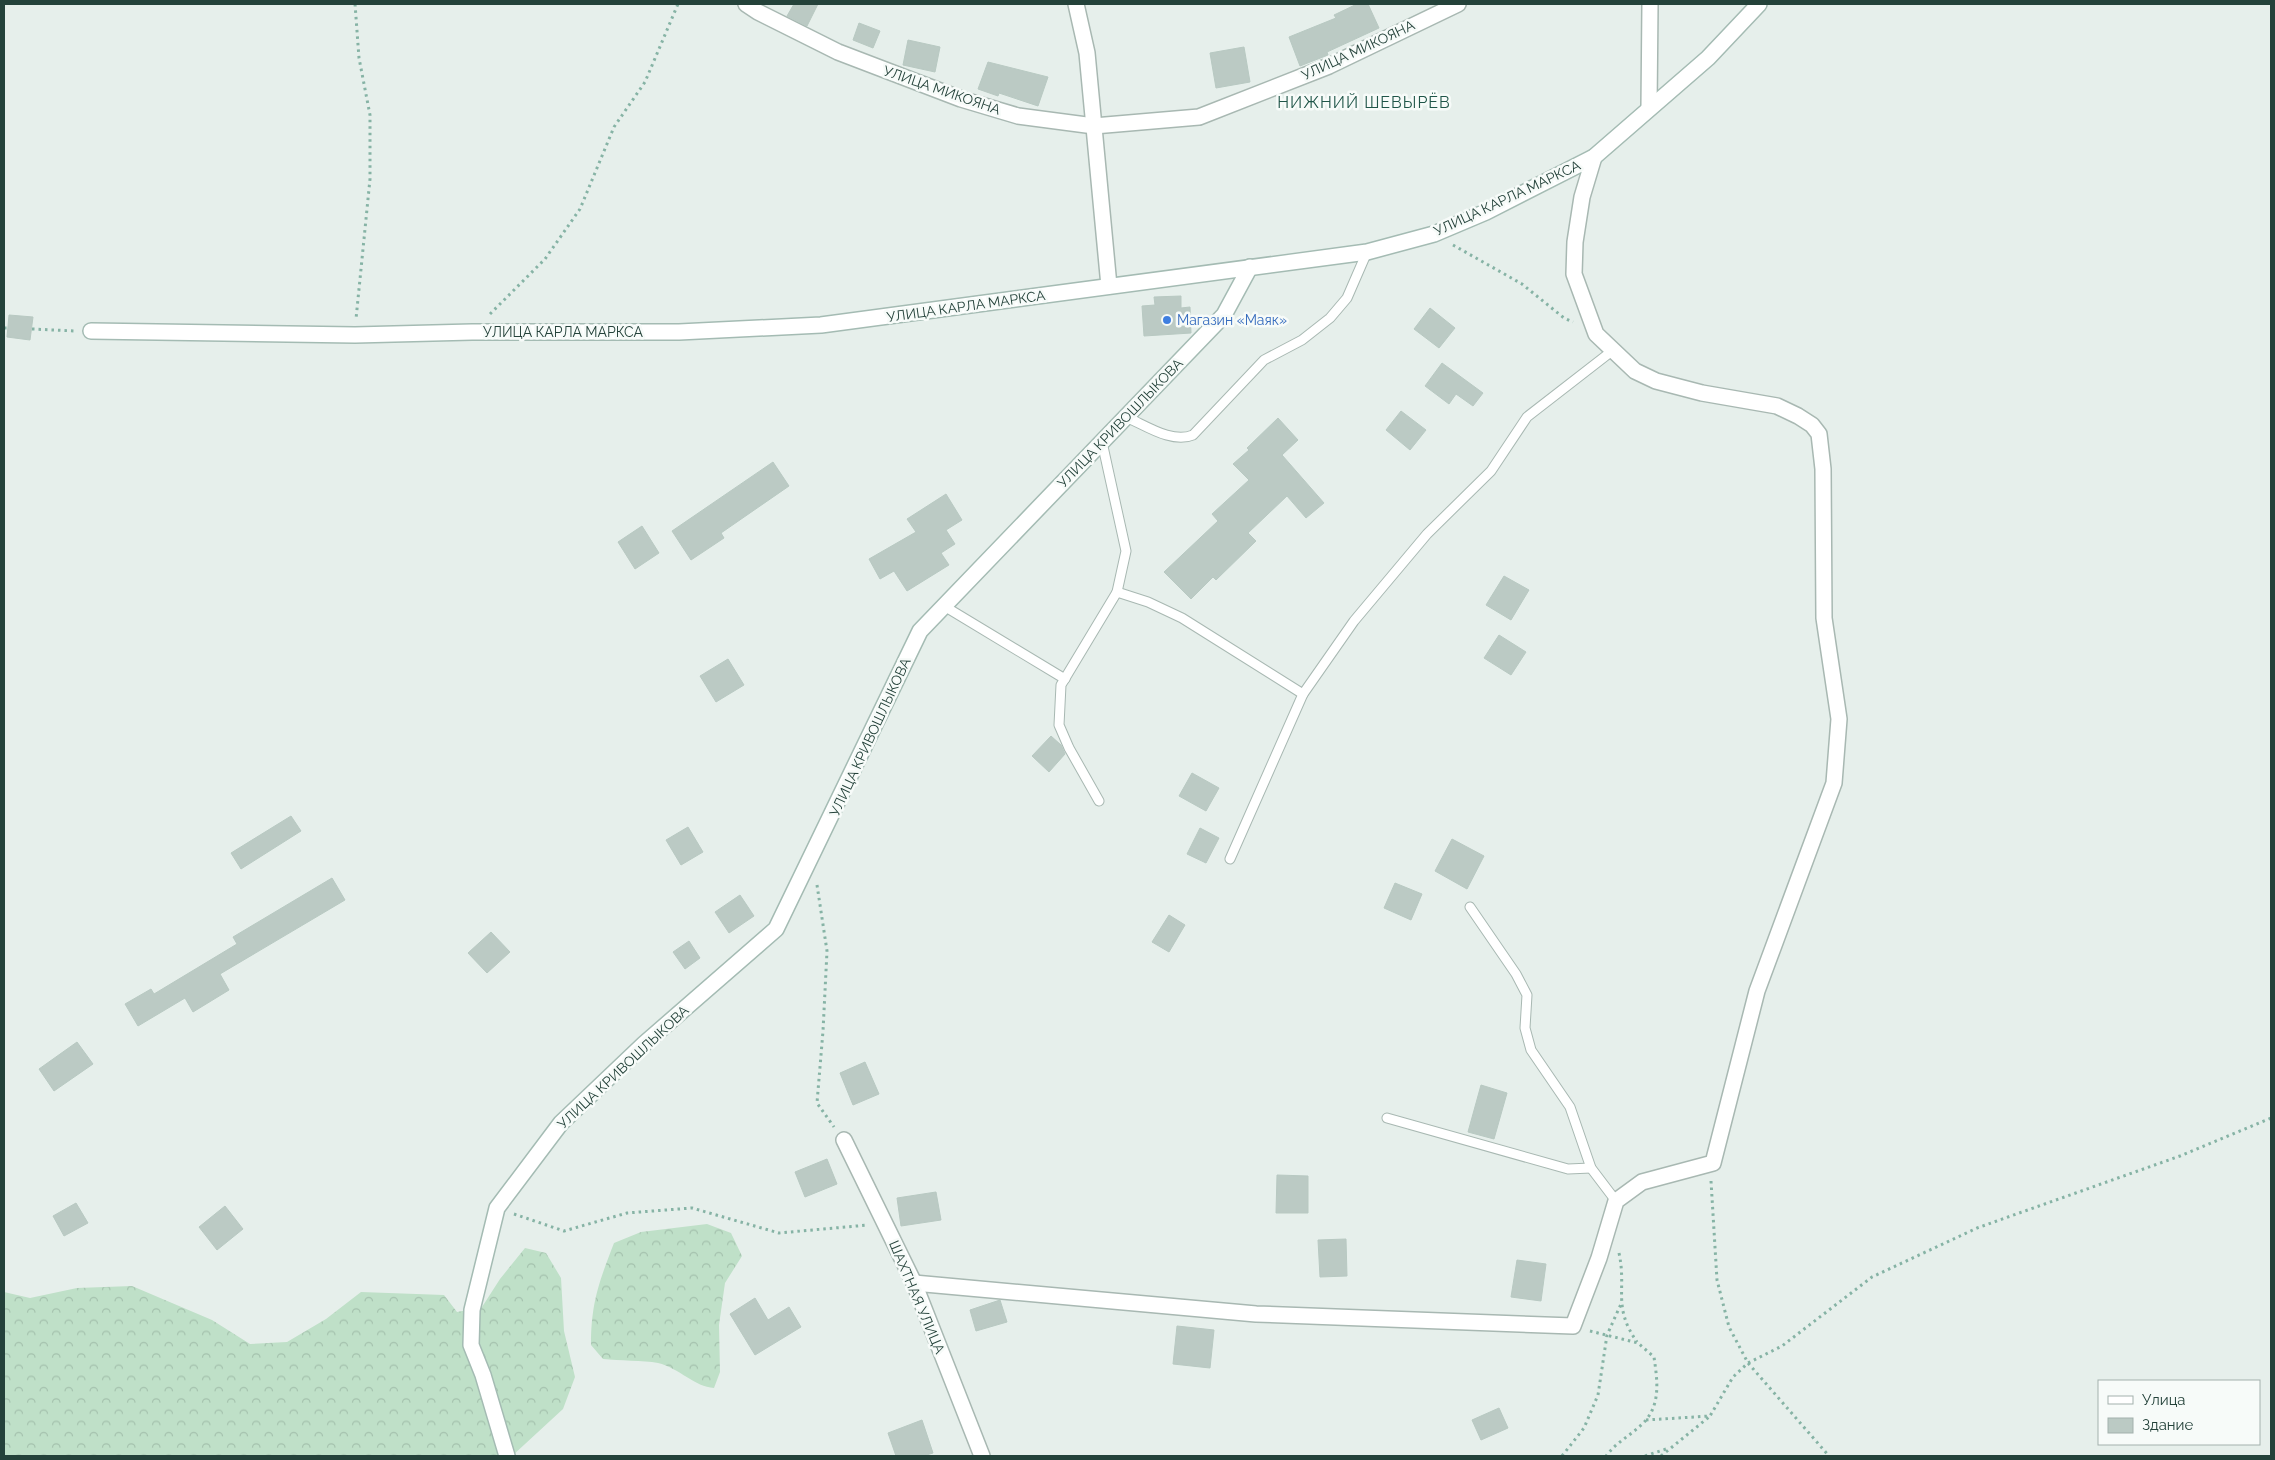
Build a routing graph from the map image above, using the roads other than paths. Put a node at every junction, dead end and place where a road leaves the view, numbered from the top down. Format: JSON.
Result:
{"nodes":[{"id":1,"x":746,"y":4,"type":"edge"},
{"id":2,"x":1076,"y":4,"type":"edge"},
{"id":3,"x":1458,"y":4,"type":"edge"},
{"id":4,"x":1650,"y":4,"type":"edge"},
{"id":5,"x":1759,"y":4,"type":"edge"},
{"id":6,"x":1649,"y":108,"type":"junction"},
{"id":7,"x":1094,"y":126,"type":"junction"},
{"id":8,"x":1594,"y":157,"type":"junction"},
{"id":9,"x":1367,"y":252,"type":"junction"},
{"id":10,"x":1250,"y":267,"type":"junction"},
{"id":11,"x":1109,"y":286,"type":"junction"},
{"id":12,"x":91,"y":331,"type":"road end"},
{"id":13,"x":1612,"y":351,"type":"junction"},
{"id":14,"x":1126,"y":417,"type":"junction"},
{"id":15,"x":1102,"y":442,"type":"junction"},
{"id":16,"x":1117,"y":592,"type":"junction"},
{"id":17,"x":944,"y":606,"type":"junction"},
{"id":18,"x":1065,"y":679,"type":"junction"},
{"id":19,"x":1303,"y":694,"type":"junction"},
{"id":20,"x":1099,"y":801,"type":"dead end"},
{"id":21,"x":1230,"y":858,"type":"dead end"},
{"id":22,"x":1470,"y":907,"type":"dead end"},
{"id":23,"x":1387,"y":1118,"type":"dead end"},
{"id":24,"x":844,"y":1140,"type":"road end"},
{"id":25,"x":1591,"y":1168,"type":"junction"},
{"id":26,"x":1616,"y":1200,"type":"junction"},
{"id":27,"x":914,"y":1283,"type":"junction"},
{"id":28,"x":507,"y":1456,"type":"edge"},
{"id":29,"x":982,"y":1456,"type":"edge"}],
"edges":[{"from":1,"to":7,"type":"street","name":"УЛИЦА МИКОЯНА"},
{"from":2,"to":7,"type":"street"},
{"from":3,"to":7,"type":"street","name":"УЛИЦА МИКОЯНА"},
{"from":4,"to":6,"type":"street"},
{"from":5,"to":6,"type":"street","name":"УЛИЦА КАРЛА МАРКСА"},
{"from":6,"to":8,"type":"street","name":"УЛИЦА КАРЛА МАРКСА"},
{"from":7,"to":11,"type":"street"},
{"from":8,"to":9,"type":"street","name":"УЛИЦА КАРЛА МАРКСА"},
{"from":8,"to":13,"type":"street"},
{"from":9,"to":10,"type":"street","name":"УЛИЦА КАРЛА МАРКСА"},
{"from":9,"to":14,"type":"lane"},
{"from":10,"to":11,"type":"street","name":"УЛИЦА КАРЛА МАРКСА"},
{"from":10,"to":14,"type":"street","name":"УЛИЦА КРИВОШЛЫКОВА"},
{"from":11,"to":12,"type":"street","name":"УЛИЦА КАРЛА МАРКСА"},
{"from":13,"to":19,"type":"lane"},
{"from":13,"to":26,"type":"street"},
{"from":14,"to":15,"type":"street","name":"УЛИЦА КРИВОШЛЫКОВА"},
{"from":15,"to":16,"type":"lane"},
{"from":15,"to":17,"type":"street","name":"УЛИЦА КРИВОШЛЫКОВА"},
{"from":16,"to":18,"type":"lane"},
{"from":16,"to":19,"type":"lane"},
{"from":17,"to":18,"type":"lane"},
{"from":17,"to":28,"type":"street","name":"УЛИЦА КРИВОШЛЫКОВА"},
{"from":18,"to":20,"type":"lane"},
{"from":19,"to":21,"type":"lane"},
{"from":22,"to":25,"type":"lane"},
{"from":23,"to":25,"type":"lane"},
{"from":24,"to":27,"type":"street","name":"ШАХТНАЯ УЛИЦА"},
{"from":25,"to":26,"type":"lane"},
{"from":26,"to":27,"type":"street"},
{"from":27,"to":29,"type":"street","name":"ШАХТНАЯ УЛИЦА"}]}
